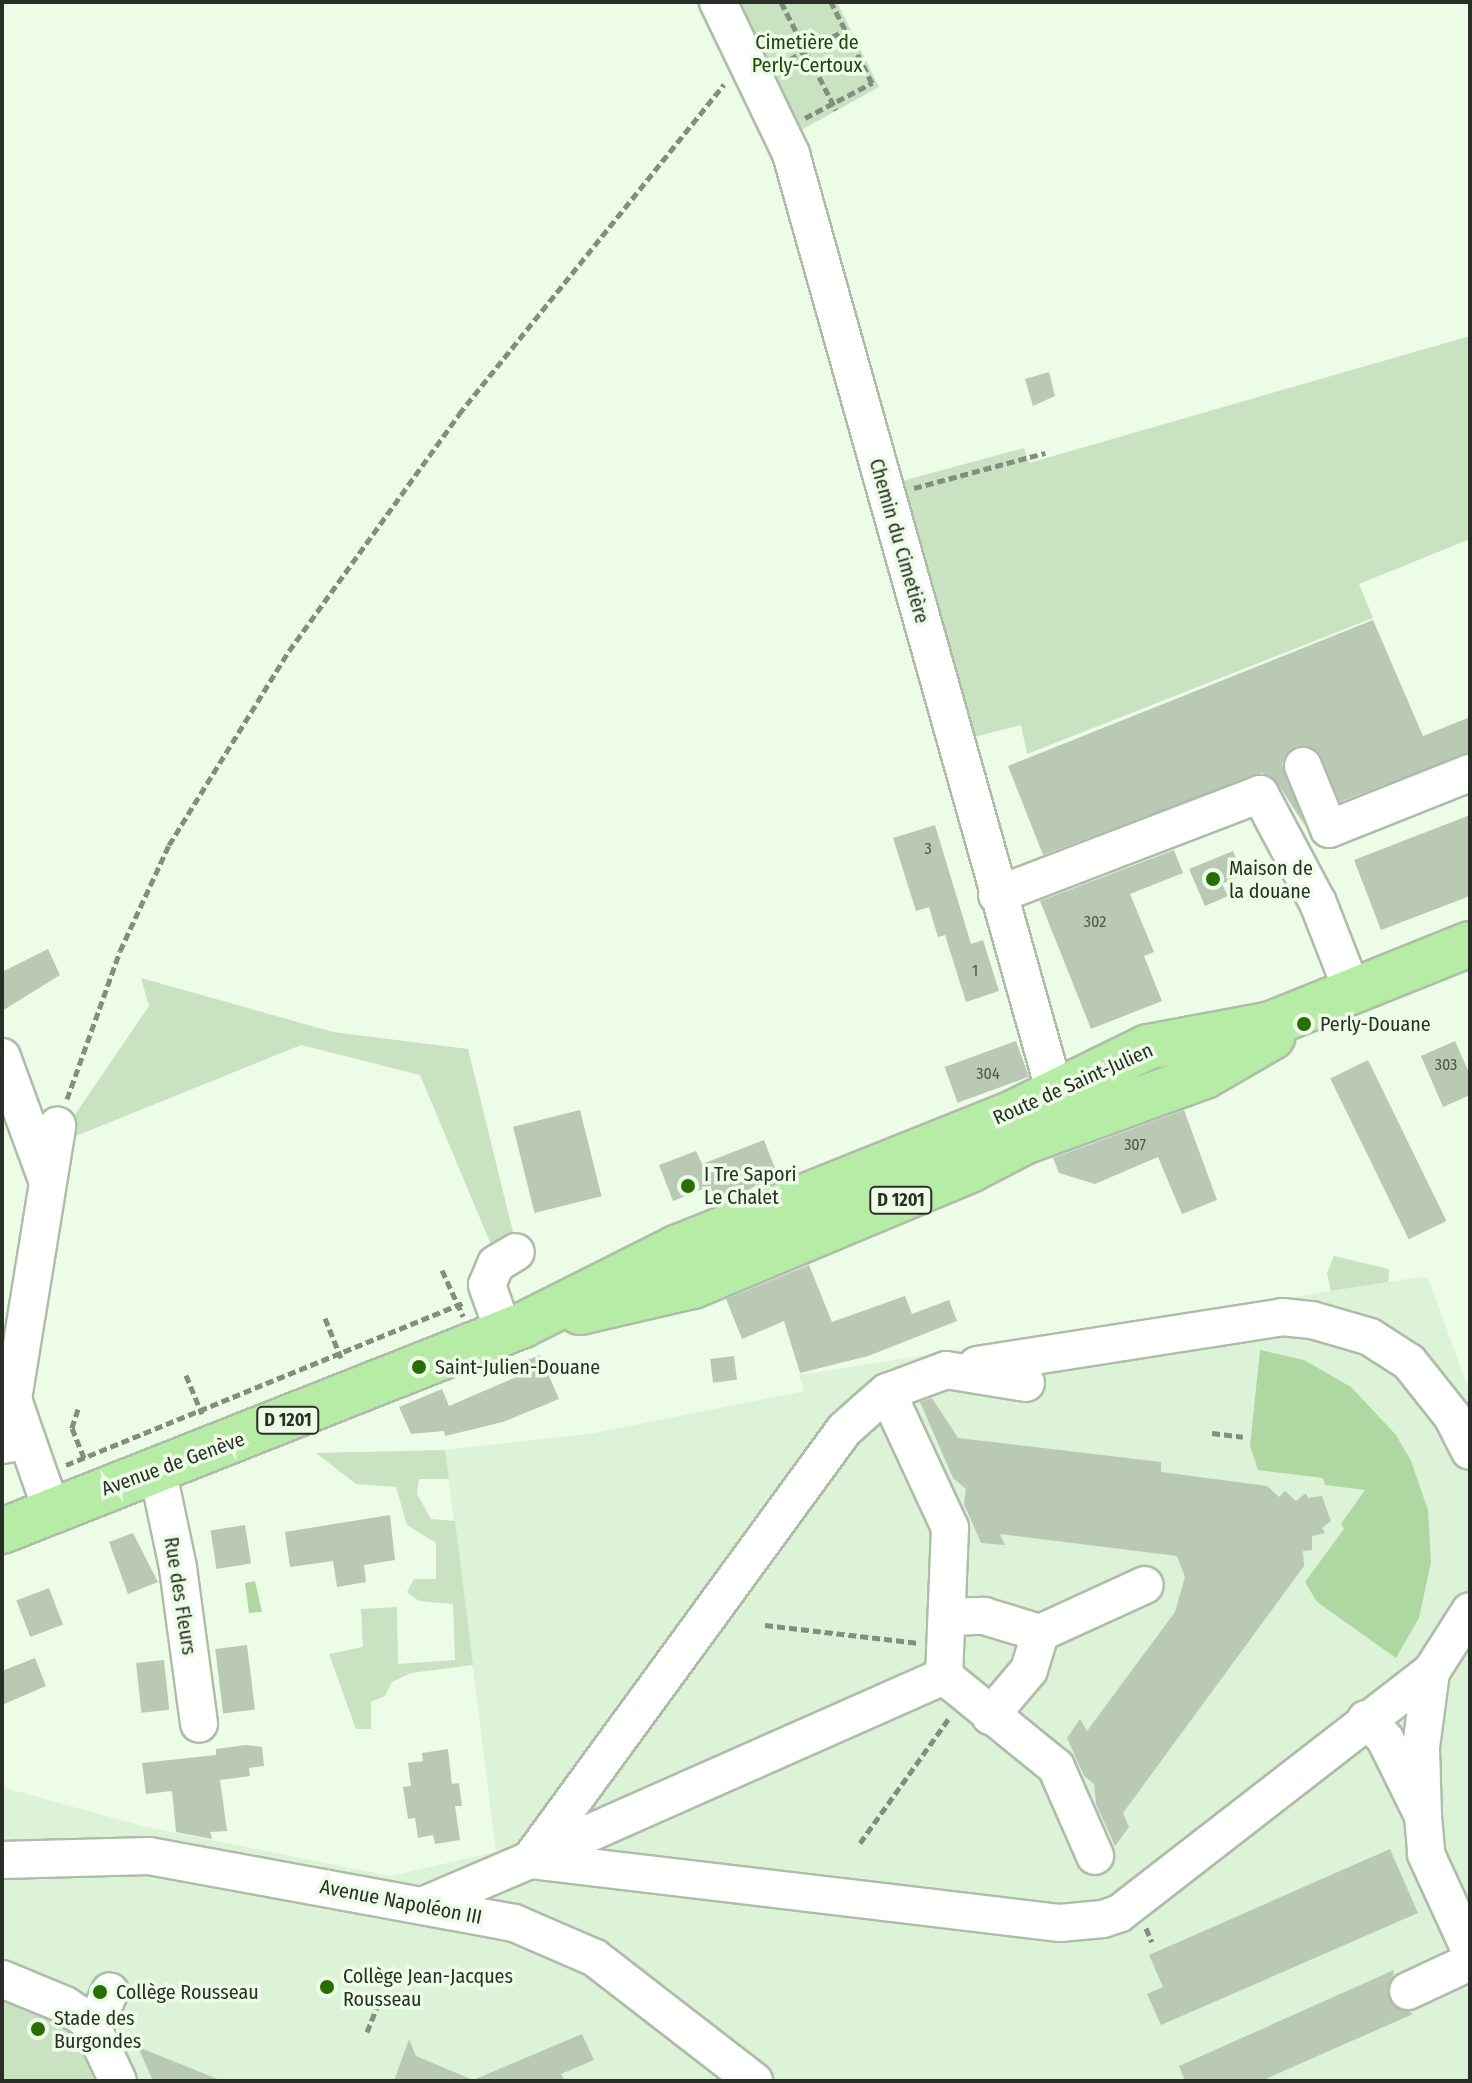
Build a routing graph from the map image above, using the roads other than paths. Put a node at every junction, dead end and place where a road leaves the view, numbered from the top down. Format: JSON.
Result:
{"nodes":[{"id":1,"x":718,"y":2,"type":"edge"},
{"id":2,"x":1303,"y":766,"type":"dead end"},
{"id":3,"x":1470,"y":773,"type":"edge"},
{"id":4,"x":997,"y":895,"type":"junction"},
{"id":5,"x":1470,"y":944,"type":"edge"},
{"id":6,"x":1470,"y":955,"type":"edge"},
{"id":7,"x":1346,"y":975,"type":"dead end"},
{"id":8,"x":2,"y":1057,"type":"edge"},
{"id":9,"x":1054,"y":1089,"type":"junction"},
{"id":10,"x":57,"y":1126,"type":"road end"},
{"id":11,"x":1020,"y":1127,"type":"junction"},
{"id":12,"x":48,"y":1183,"type":"junction"},
{"id":13,"x":816,"y":1189,"type":"junction"},
{"id":14,"x":771,"y":1206,"type":"joint"},
{"id":15,"x":831,"y":1230,"type":"junction"},
{"id":16,"x":791,"y":1247,"type":"joint"},
{"id":17,"x":516,"y":1252,"type":"dead end"},
{"id":18,"x":641,"y":1281,"type":"junction"},
{"id":19,"x":490,"y":1320,"type":"junction"},
{"id":20,"x":946,"y":1370,"type":"junction"},
{"id":21,"x":1026,"y":1383,"type":"dead end"},
{"id":22,"x":887,"y":1392,"type":"junction"},
{"id":23,"x":15,"y":1442,"type":"edge"},
{"id":24,"x":1470,"y":1451,"type":"edge"},
{"id":25,"x":157,"y":1468,"type":"junction"},
{"id":26,"x":44,"y":1493,"type":"junction"},
{"id":27,"x":2,"y":1531,"type":"edge"},
{"id":28,"x":1145,"y":1585,"type":"dead end"},
{"id":29,"x":1470,"y":1611,"type":"edge"},
{"id":30,"x":1040,"y":1633,"type":"junction"},
{"id":31,"x":958,"y":1670,"type":"junction"},
{"id":32,"x":1431,"y":1672,"type":"junction"},
{"id":33,"x":1366,"y":1719,"type":"junction"},
{"id":34,"x":199,"y":1724,"type":"dead end"},
{"id":35,"x":1423,"y":1816,"type":"junction"},
{"id":36,"x":1095,"y":1856,"type":"dead end"},
{"id":37,"x":2,"y":1860,"type":"edge"},
{"id":38,"x":530,"y":1860,"type":"junction"},
{"id":39,"x":422,"y":1906,"type":"junction"},
{"id":40,"x":1470,"y":1950,"type":"edge"},
{"id":41,"x":1470,"y":1962,"type":"edge"},
{"id":42,"x":2,"y":1979,"type":"edge"},
{"id":43,"x":110,"y":1991,"type":"dead end"},
{"id":44,"x":1408,"y":1991,"type":"dead end"},
{"id":45,"x":94,"y":2027,"type":"junction"},
{"id":46,"x":120,"y":2077,"type":"edge"},
{"id":47,"x":754,"y":2081,"type":"edge"}],
"edges":[{"from":1,"to":4,"type":"street","name":"Chemin du Cimetière"},
{"from":2,"to":3,"type":"street"},
{"from":4,"to":7,"type":"street"},
{"from":4,"to":9,"type":"street","name":"Chemin du Cimetière"},
{"from":5,"to":9,"type":"main road","name":"Route de Saint-Julien"},
{"from":6,"to":11,"type":"main road","name":"Route de Saint-Julien"},
{"from":8,"to":12,"type":"street"},
{"from":9,"to":11,"type":"main road","name":"Route de Saint-Julien"},
{"from":10,"to":12,"type":"street"},
{"from":11,"to":13,"type":"main road","name":"Route de Saint-Julien","number":"D 1201"},
{"from":11,"to":15,"type":"main road","name":"Route de Saint-Julien","number":"D 1201"},
{"from":12,"to":23,"type":"street"},
{"from":13,"to":14,"type":"main road","name":"Route de Saint-Julien","number":"D 1201"},
{"from":13,"to":15,"type":"main road"},
{"from":14,"to":18,"type":"main road","name":"Avenue de Genève","number":"D 1201"},
{"from":15,"to":16,"type":"main road","name":"Route de Saint-Julien","number":"D 1201"},
{"from":16,"to":18,"type":"main road","name":"Avenue de Genève","number":"D 1201"},
{"from":17,"to":19,"type":"street"},
{"from":18,"to":19,"type":"main road","name":"Avenue de Genève","number":"D 1201"},
{"from":19,"to":25,"type":"main road","name":"Avenue de Genève","number":"D 1201"},
{"from":20,"to":21,"type":"street"},
{"from":20,"to":22,"type":"street"},
{"from":20,"to":24,"type":"street"},
{"from":22,"to":31,"type":"street"},
{"from":22,"to":38,"type":"street"},
{"from":23,"to":26,"type":"street"},
{"from":25,"to":26,"type":"main road","name":"Avenue de Genève","number":"D 1201"},
{"from":25,"to":34,"type":"street","name":"Rue des Fleurs"},
{"from":26,"to":27,"type":"main road","name":"Avenue de Genève","number":"D 1201"},
{"from":28,"to":30,"type":"street"},
{"from":29,"to":32,"type":"street"},
{"from":30,"to":31,"type":"street"},
{"from":30,"to":31,"type":"street"},
{"from":31,"to":36,"type":"street"},
{"from":31,"to":38,"type":"street"},
{"from":32,"to":33,"type":"street"},
{"from":32,"to":35,"type":"street"},
{"from":33,"to":35,"type":"street"},
{"from":33,"to":38,"type":"street"},
{"from":35,"to":40,"type":"street"},
{"from":37,"to":39,"type":"street","name":"Avenue Napoléon III"},
{"from":38,"to":39,"type":"street"},
{"from":39,"to":47,"type":"street","name":"Avenue Napoléon III"},
{"from":41,"to":44,"type":"street"},
{"from":42,"to":45,"type":"street"},
{"from":43,"to":45,"type":"street"},
{"from":45,"to":46,"type":"street"}]}
